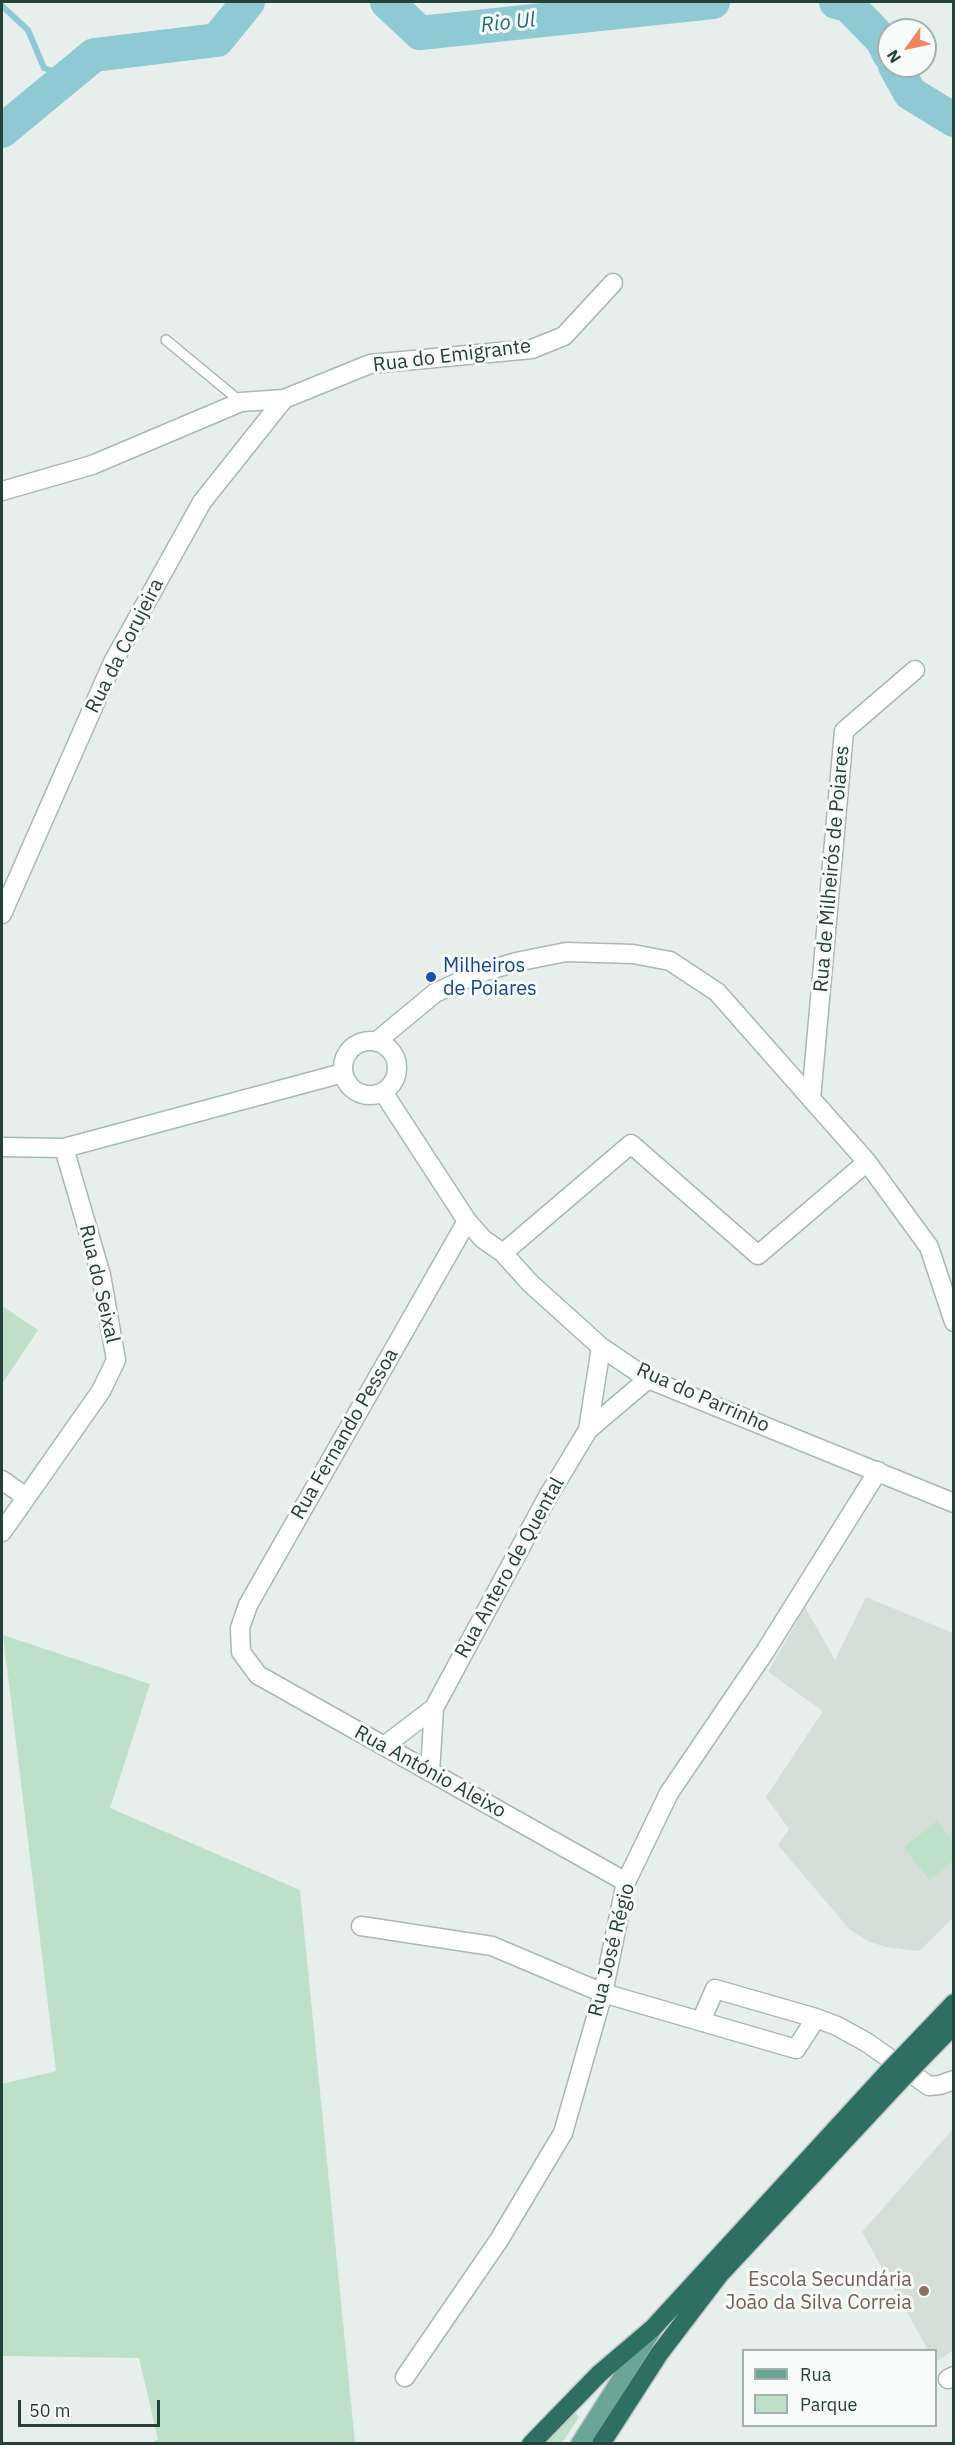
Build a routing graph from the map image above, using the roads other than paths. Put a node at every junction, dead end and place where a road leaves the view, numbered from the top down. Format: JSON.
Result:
{"nodes":[{"id":1,"x":613,"y":283,"type":"dead end"},
{"id":2,"x":166,"y":340,"type":"dead end"},
{"id":3,"x":284,"y":399,"type":"junction"},
{"id":4,"x":241,"y":402,"type":"junction"},
{"id":5,"x":2,"y":491,"type":"edge"},
{"id":6,"x":915,"y":670,"type":"dead end"},
{"id":7,"x":2,"y":914,"type":"edge"},
{"id":8,"x":377,"y":1041,"type":"junction"},
{"id":9,"x":343,"y":1073,"type":"junction"},
{"id":10,"x":383,"y":1092,"type":"junction"},
{"id":11,"x":812,"y":1099,"type":"junction"},
{"id":12,"x":2,"y":1147,"type":"edge"},
{"id":13,"x":64,"y":1148,"type":"junction"},
{"id":14,"x":867,"y":1162,"type":"junction"},
{"id":15,"x":466,"y":1221,"type":"junction"},
{"id":16,"x":503,"y":1253,"type":"junction"},
{"id":17,"x":954,"y":1322,"type":"edge"},
{"id":18,"x":601,"y":1347,"type":"junction"},
{"id":19,"x":648,"y":1379,"type":"junction"},
{"id":20,"x":588,"y":1430,"type":"junction"},
{"id":21,"x":878,"y":1471,"type":"junction"},
{"id":22,"x":2,"y":1480,"type":"edge"},
{"id":23,"x":26,"y":1497,"type":"junction"},
{"id":24,"x":954,"y":1503,"type":"edge"},
{"id":25,"x":2,"y":1532,"type":"edge"},
{"id":26,"x":241,"y":1652,"type":"joint"},
{"id":27,"x":434,"y":1708,"type":"junction"},
{"id":28,"x":384,"y":1746,"type":"junction"},
{"id":29,"x":430,"y":1772,"type":"junction"},
{"id":30,"x":626,"y":1882,"type":"junction"},
{"id":31,"x":361,"y":1926,"type":"dead end"},
{"id":32,"x":603,"y":1993,"type":"junction"},
{"id":33,"x":954,"y":2003,"type":"edge"},
{"id":34,"x":816,"y":2018,"type":"junction"},
{"id":35,"x":701,"y":2021,"type":"junction"},
{"id":36,"x":954,"y":2025,"type":"edge"},
{"id":37,"x":914,"y":2055,"type":"junction"},
{"id":38,"x":892,"y":2078,"type":"junction"},
{"id":39,"x":954,"y":2080,"type":"edge"},
{"id":40,"x":653,"y":2328,"type":"junction"},
{"id":41,"x":405,"y":2377,"type":"dead end"},
{"id":42,"x":531,"y":2444,"type":"edge"},
{"id":43,"x":579,"y":2444,"type":"edge"},
{"id":44,"x":601,"y":2444,"type":"edge"}],
"edges":[{"from":1,"to":3,"type":"street","name":"Rua do Emigrante"},
{"from":2,"to":4,"type":"lane"},
{"from":3,"to":4,"type":"street","name":"Rua do Emigrante"},
{"from":3,"to":7,"type":"street","name":"Rua da Corujeira"},
{"from":4,"to":5,"type":"street","name":"Rua do Emigrante"},
{"from":6,"to":11,"type":"street","name":"Rua de Milheirós de Poiares"},
{"from":8,"to":9,"type":"street"},
{"from":8,"to":10,"type":"street"},
{"from":8,"to":11,"type":"street"},
{"from":9,"to":10,"type":"street"},
{"from":9,"to":13,"type":"street"},
{"from":10,"to":15,"type":"street","name":"Rua do Parrinho"},
{"from":11,"to":14,"type":"street"},
{"from":12,"to":13,"type":"street"},
{"from":13,"to":23,"type":"street","name":"Rua do Seixal"},
{"from":14,"to":16,"type":"street"},
{"from":14,"to":17,"type":"street"},
{"from":15,"to":16,"type":"street","name":"Rua do Parrinho"},
{"from":15,"to":26,"type":"street","name":"Rua Fernando Pessoa"},
{"from":16,"to":18,"type":"street","name":"Rua do Parrinho"},
{"from":18,"to":19,"type":"street","name":"Rua do Parrinho"},
{"from":18,"to":20,"type":"street","name":"Rua Antero de Quental"},
{"from":19,"to":20,"type":"street","name":"Rua Antero de Quental"},
{"from":19,"to":21,"type":"street","name":"Rua do Parrinho"},
{"from":20,"to":27,"type":"street","name":"Rua Antero de Quental"},
{"from":21,"to":24,"type":"street","name":"Rua do Parrinho"},
{"from":21,"to":30,"type":"street","name":"Rua José Régio"},
{"from":22,"to":23,"type":"street"},
{"from":23,"to":25,"type":"street","name":"Rua do Seixal"},
{"from":26,"to":28,"type":"street","name":"Rua António Aleixo"},
{"from":27,"to":28,"type":"street","name":"Rua Antero de Quental"},
{"from":27,"to":29,"type":"street","name":"Rua Antero de Quental"},
{"from":28,"to":29,"type":"street","name":"Rua António Aleixo"},
{"from":29,"to":30,"type":"street","name":"Rua António Aleixo"},
{"from":30,"to":32,"type":"street","name":"Rua José Régio"},
{"from":31,"to":32,"type":"street"},
{"from":32,"to":35,"type":"street"},
{"from":32,"to":41,"type":"street","name":"Rua José Régio"},
{"from":33,"to":37,"type":"highway"},
{"from":34,"to":35,"type":"street"},
{"from":34,"to":35,"type":"street"},
{"from":34,"to":39,"type":"street"},
{"from":36,"to":37,"type":"highway"},
{"from":37,"to":38,"type":"highway","bridge":true},
{"from":38,"to":40,"type":"highway"},
{"from":38,"to":44,"type":"highway"},
{"from":40,"to":42,"type":"highway"},
{"from":40,"to":43,"type":"main road"}]}
